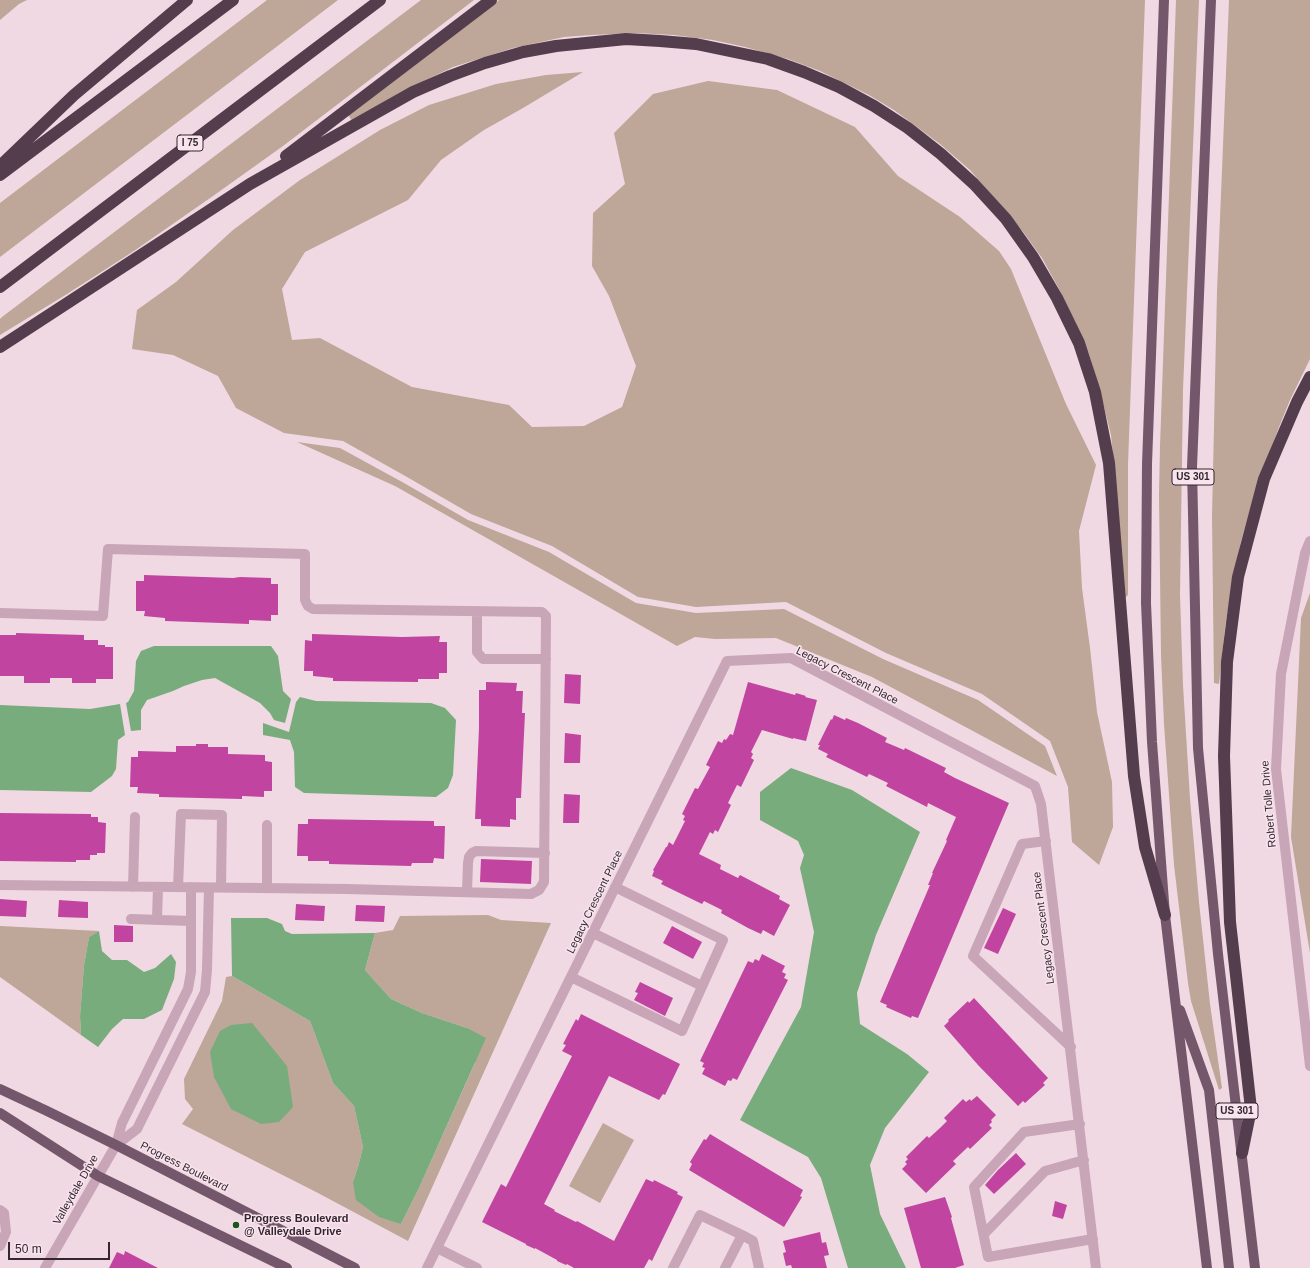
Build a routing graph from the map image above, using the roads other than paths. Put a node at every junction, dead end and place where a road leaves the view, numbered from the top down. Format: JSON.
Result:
{"nodes":[{"id":1,"x":187,"y":0,"type":"edge"},
{"id":2,"x":233,"y":0,"type":"edge"},
{"id":3,"x":380,"y":0,"type":"edge"},
{"id":4,"x":491,"y":0,"type":"edge"},
{"id":5,"x":1164,"y":0,"type":"edge"},
{"id":6,"x":1211,"y":0,"type":"edge"},
{"id":7,"x":0,"y":166,"type":"edge"},
{"id":8,"x":0,"y":175,"type":"edge"},
{"id":9,"x":250,"y":184,"type":"junction"},
{"id":10,"x":0,"y":287,"type":"edge"},
{"id":11,"x":0,"y":347,"type":"edge"},
{"id":12,"x":1310,"y":377,"type":"edge"},
{"id":13,"x":1310,"y":541,"type":"edge"},
{"id":14,"x":477,"y":611,"type":"junction"},
{"id":15,"x":0,"y":613,"type":"edge"},
{"id":16,"x":546,"y":659,"type":"junction"},
{"id":17,"x":135,"y":817,"type":"dead end"},
{"id":18,"x":267,"y":825,"type":"dead end"},
{"id":19,"x":1046,"y":842,"type":"junction"},
{"id":20,"x":544,"y":853,"type":"junction"},
{"id":21,"x":0,"y":885,"type":"edge"},
{"id":22,"x":133,"y":887,"type":"junction"},
{"id":23,"x":158,"y":887,"type":"junction"},
{"id":24,"x":178,"y":887,"type":"junction"},
{"id":25,"x":615,"y":887,"type":"junction"},
{"id":26,"x":191,"y":888,"type":"junction"},
{"id":27,"x":209,"y":888,"type":"junction"},
{"id":28,"x":221,"y":888,"type":"junction"},
{"id":29,"x":267,"y":888,"type":"junction"},
{"id":30,"x":467,"y":892,"type":"junction"},
{"id":31,"x":1165,"y":915,"type":"junction"},
{"id":32,"x":131,"y":919,"type":"dead end"},
{"id":33,"x":157,"y":919,"type":"junction"},
{"id":34,"x":191,"y":921,"type":"junction"},
{"id":35,"x":593,"y":933,"type":"junction"},
{"id":36,"x":571,"y":977,"type":"junction"},
{"id":37,"x":1305,"y":982,"type":"edge"},
{"id":38,"x":702,"y":986,"type":"junction"},
{"id":39,"x":1174,"y":993,"type":"junction"},
{"id":40,"x":1307,"y":1011,"type":"edge"},
{"id":41,"x":1070,"y":1048,"type":"junction"},
{"id":42,"x":1310,"y":1066,"type":"edge"},
{"id":43,"x":0,"y":1089,"type":"edge"},
{"id":44,"x":0,"y":1112,"type":"edge"},
{"id":45,"x":1080,"y":1124,"type":"junction"},
{"id":46,"x":116,"y":1145,"type":"junction"},
{"id":47,"x":1242,"y":1153,"type":"junction"},
{"id":48,"x":1084,"y":1160,"type":"junction"},
{"id":49,"x":98,"y":1176,"type":"junction"},
{"id":50,"x":0,"y":1210,"type":"edge"},
{"id":51,"x":984,"y":1234,"type":"junction"},
{"id":52,"x":742,"y":1235,"type":"junction"},
{"id":53,"x":1093,"y":1239,"type":"junction"},
{"id":54,"x":0,"y":1246,"type":"edge"},
{"id":55,"x":437,"y":1248,"type":"junction"},
{"id":56,"x":1205,"y":1252,"type":"junction"},
{"id":57,"x":45,"y":1268,"type":"edge"},
{"id":58,"x":287,"y":1268,"type":"edge"},
{"id":59,"x":355,"y":1268,"type":"edge"},
{"id":60,"x":427,"y":1268,"type":"edge"},
{"id":61,"x":477,"y":1268,"type":"edge"},
{"id":62,"x":673,"y":1268,"type":"edge"},
{"id":63,"x":725,"y":1268,"type":"edge"},
{"id":64,"x":760,"y":1268,"type":"edge"},
{"id":65,"x":1096,"y":1268,"type":"edge"},
{"id":66,"x":1203,"y":1268,"type":"edge"},
{"id":67,"x":1207,"y":1268,"type":"edge"},
{"id":68,"x":1229,"y":1268,"type":"edge"},
{"id":69,"x":1255,"y":1268,"type":"edge"}],
"edges":[{"from":1,"to":7,"type":"highway"},
{"from":2,"to":8,"type":"highway"},
{"from":3,"to":10,"type":"highway","number":"I 75"},
{"from":4,"to":9,"type":"highway"},
{"from":5,"to":31,"type":"main road"},
{"from":6,"to":47,"type":"main road","number":"US 301"},
{"from":9,"to":11,"type":"highway"},
{"from":9,"to":31,"type":"highway"},
{"from":12,"to":47,"type":"highway"},
{"from":13,"to":37,"type":"street","name":"Robert Tolle Drive"},
{"from":14,"to":15,"type":"street"},
{"from":14,"to":16,"type":"street"},
{"from":14,"to":16,"type":"street"},
{"from":16,"to":20,"type":"street"},
{"from":17,"to":22,"type":"street"},
{"from":18,"to":29,"type":"street"},
{"from":19,"to":25,"type":"street","name":"Legacy Crescent Place"},
{"from":19,"to":41,"type":"street","name":"Legacy Crescent Place"},
{"from":19,"to":41,"type":"street"},
{"from":20,"to":30,"type":"street"},
{"from":20,"to":30,"type":"street"},
{"from":21,"to":22,"type":"street"},
{"from":22,"to":23,"type":"street"},
{"from":23,"to":24,"type":"street"},
{"from":23,"to":33,"type":"street"},
{"from":24,"to":26,"type":"street"},
{"from":24,"to":28,"type":"street"},
{"from":25,"to":35,"type":"street","name":"Legacy Crescent Place"},
{"from":25,"to":38,"type":"street"},
{"from":26,"to":27,"type":"street"},
{"from":26,"to":34,"type":"street"},
{"from":27,"to":28,"type":"street"},
{"from":27,"to":46,"type":"street"},
{"from":28,"to":29,"type":"street"},
{"from":29,"to":30,"type":"street"},
{"from":31,"to":39,"type":"main road"},
{"from":32,"to":33,"type":"street"},
{"from":33,"to":34,"type":"street"},
{"from":34,"to":46,"type":"street"},
{"from":35,"to":36,"type":"street","name":"Legacy Crescent Place"},
{"from":35,"to":38,"type":"street"},
{"from":36,"to":38,"type":"street"},
{"from":36,"to":55,"type":"street","name":"Legacy Crescent Place"},
{"from":37,"to":40,"type":"street","name":"Robert Tolle Drive"},
{"from":39,"to":56,"type":"main road"},
{"from":39,"to":68,"type":"main road"},
{"from":40,"to":42,"type":"street","name":"Robert Tolle Drive"},
{"from":41,"to":45,"type":"street","name":"Legacy Crescent Place"},
{"from":43,"to":46,"type":"main road","name":"Progress Boulevard"},
{"from":44,"to":49,"type":"main road"},
{"from":45,"to":48,"type":"street","name":"Legacy Crescent Place"},
{"from":45,"to":51,"type":"street"},
{"from":46,"to":49,"type":"street","name":"Valleydale Drive"},
{"from":46,"to":59,"type":"main road","name":"Progress Boulevard"},
{"from":47,"to":69,"type":"main road","number":"US 301"},
{"from":48,"to":51,"type":"street"},
{"from":48,"to":53,"type":"street","name":"Legacy Crescent Place"},
{"from":49,"to":57,"type":"street","name":"Valleydale Drive"},
{"from":49,"to":58,"type":"main road"},
{"from":50,"to":54,"type":"street"},
{"from":51,"to":53,"type":"street"},
{"from":52,"to":62,"type":"street"},
{"from":52,"to":63,"type":"street"},
{"from":52,"to":64,"type":"street"},
{"from":53,"to":65,"type":"street","name":"Legacy Crescent Place"},
{"from":55,"to":60,"type":"street","name":"Legacy Crescent Place"},
{"from":55,"to":61,"type":"street"},
{"from":56,"to":66,"type":"main road"},
{"from":56,"to":67,"type":"main road"}]}
